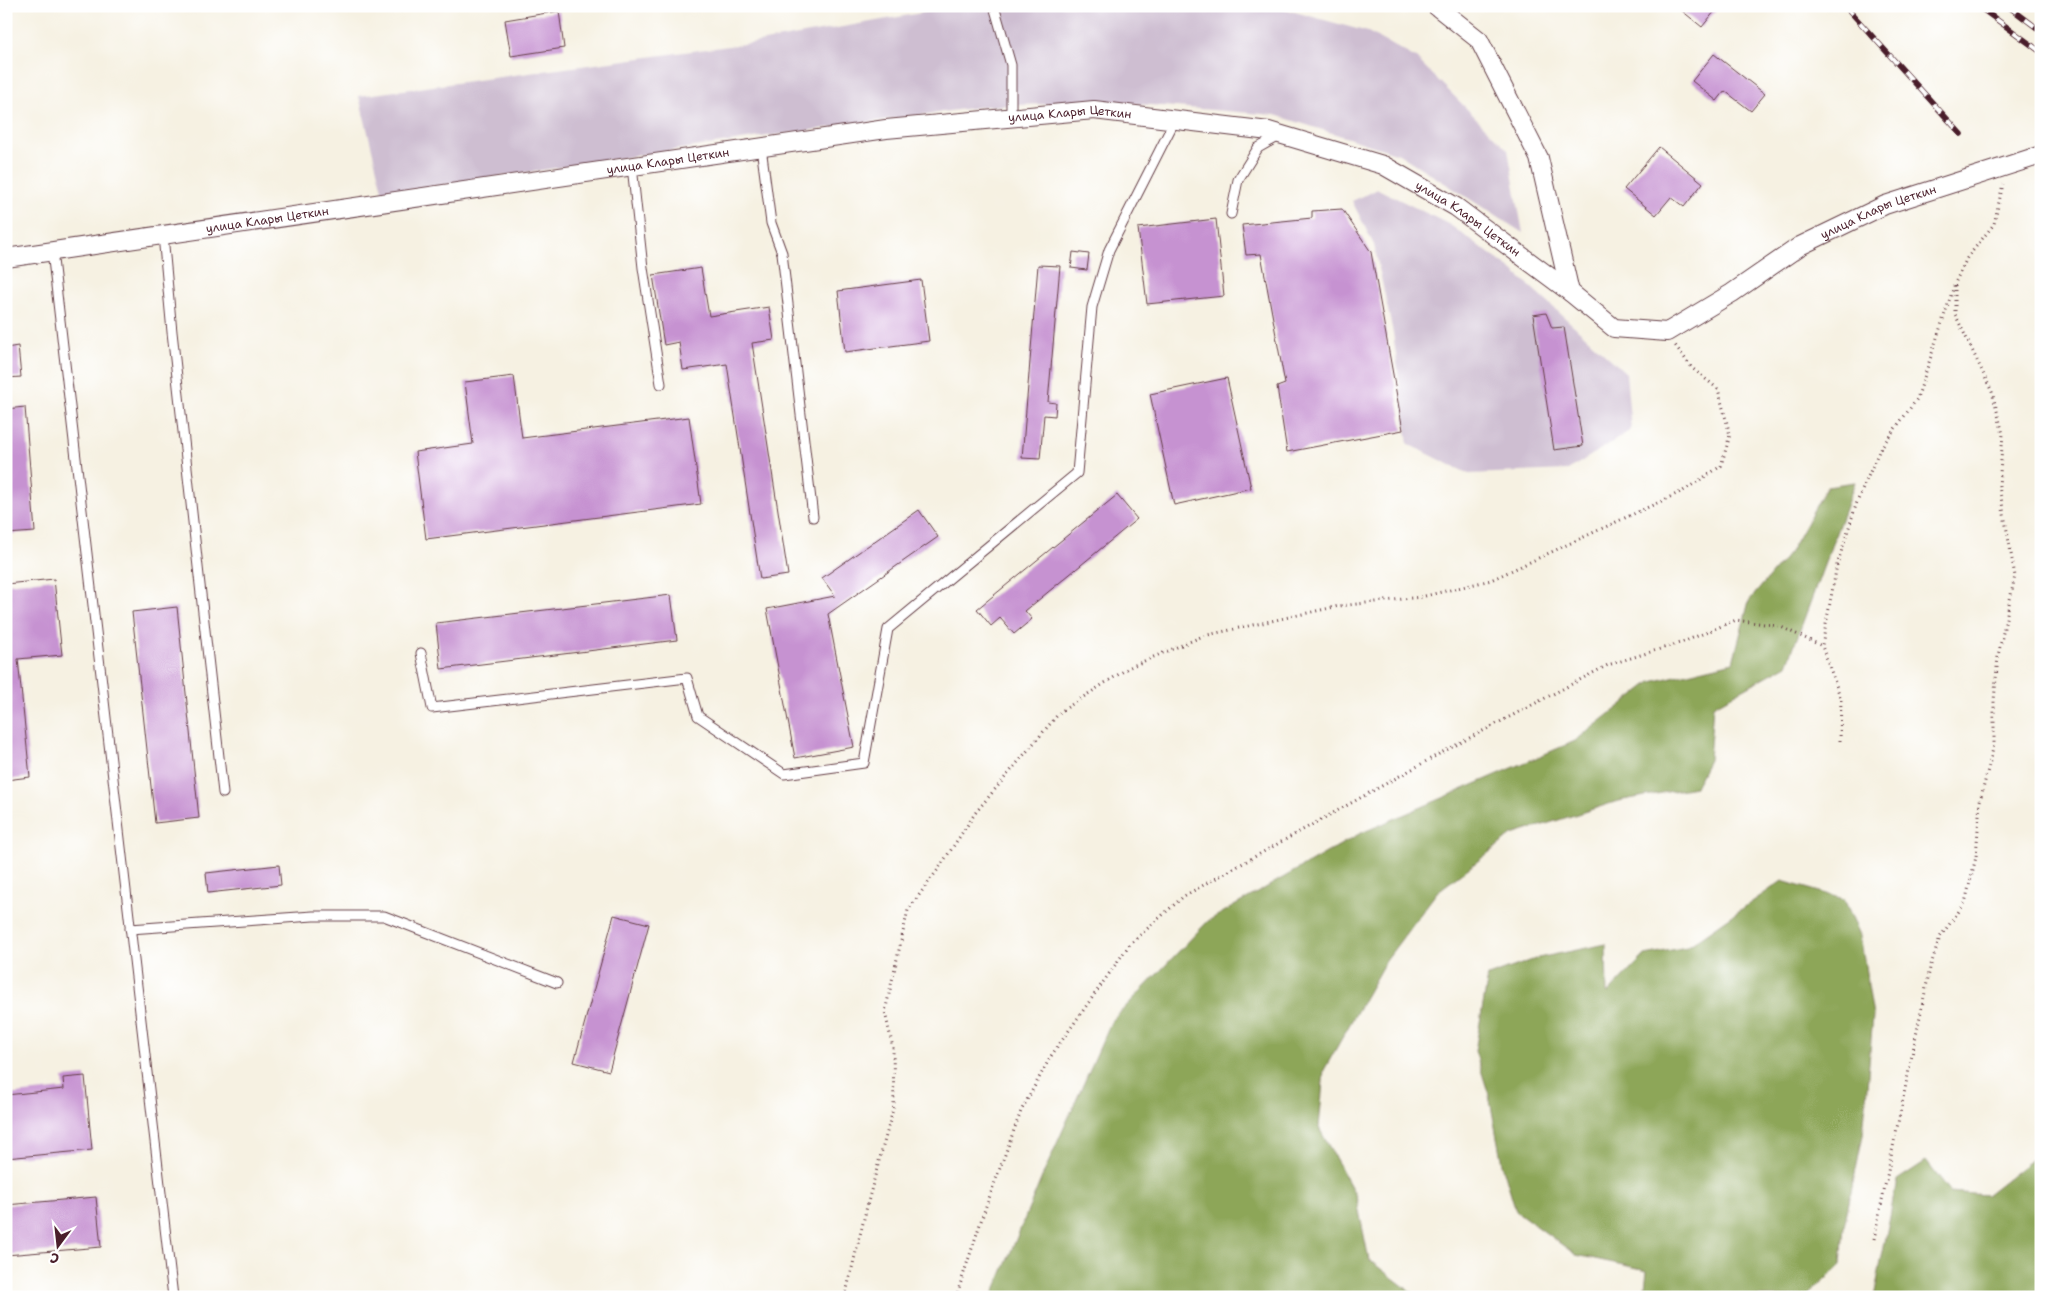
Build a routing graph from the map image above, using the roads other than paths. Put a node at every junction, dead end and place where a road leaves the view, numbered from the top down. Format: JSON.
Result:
{"nodes":[{"id":1,"x":994,"y":6,"type":"edge"},
{"id":2,"x":1436,"y":6,"type":"edge"},
{"id":3,"x":1012,"y":117,"type":"junction"},
{"id":4,"x":1175,"y":120,"type":"junction"},
{"id":5,"x":1281,"y":134,"type":"junction"},
{"id":6,"x":761,"y":147,"type":"junction"},
{"id":7,"x":2041,"y":155,"type":"edge"},
{"id":8,"x":632,"y":166,"type":"junction"},
{"id":9,"x":1231,"y":214,"type":"dead end"},
{"id":10,"x":163,"y":235,"type":"junction"},
{"id":11,"x":52,"y":251,"type":"junction"},
{"id":12,"x":6,"y":258,"type":"edge"},
{"id":13,"x":1570,"y":292,"type":"junction"},
{"id":14,"x":661,"y":384,"type":"dead end"},
{"id":15,"x":812,"y":517,"type":"dead end"},
{"id":16,"x":421,"y":653,"type":"dead end"},
{"id":17,"x":223,"y":793,"type":"dead end"},
{"id":18,"x":130,"y":929,"type":"junction"},
{"id":19,"x":557,"y":983,"type":"dead end"},
{"id":20,"x":173,"y":1297,"type":"edge"}],
"edges":[{"from":1,"to":3,"type":"lane"},
{"from":2,"to":13,"type":"street"},
{"from":3,"to":4,"type":"street","name":"улица Клары Цеткин"},
{"from":3,"to":6,"type":"street","name":"улица Клары Цеткин"},
{"from":4,"to":5,"type":"street","name":"улица Клары Цеткин"},
{"from":4,"to":16,"type":"lane"},
{"from":5,"to":9,"type":"lane"},
{"from":5,"to":13,"type":"street","name":"улица Клары Цеткин"},
{"from":6,"to":8,"type":"street","name":"улица Клары Цеткин"},
{"from":6,"to":15,"type":"lane"},
{"from":7,"to":13,"type":"street","name":"улица Клары Цеткин"},
{"from":8,"to":10,"type":"street","name":"улица Клары Цеткин"},
{"from":8,"to":14,"type":"lane"},
{"from":10,"to":11,"type":"street","name":"улица Клары Цеткин"},
{"from":10,"to":17,"type":"lane"},
{"from":11,"to":12,"type":"street","name":"улица Клары Цеткин"},
{"from":11,"to":18,"type":"lane"},
{"from":18,"to":19,"type":"lane"},
{"from":18,"to":20,"type":"lane"}]}
